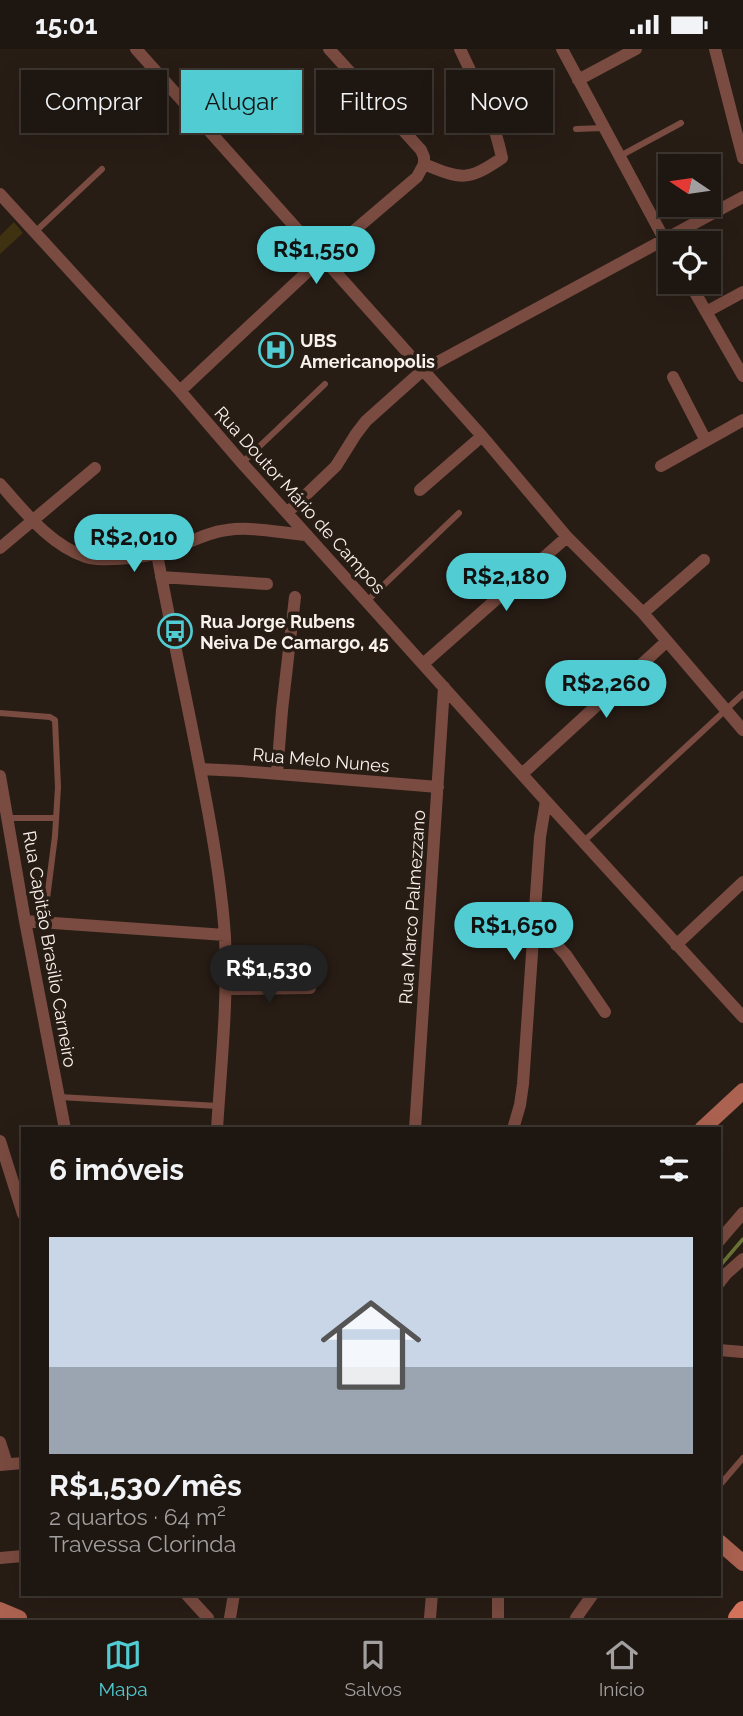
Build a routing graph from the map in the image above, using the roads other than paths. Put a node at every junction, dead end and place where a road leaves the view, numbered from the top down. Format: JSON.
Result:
{"nodes":[{"id":1,"x":136,"y":49,"type":"edge"},
{"id":2,"x":329,"y":49,"type":"edge"},
{"id":3,"x":460,"y":49,"type":"edge"},
{"id":4,"x":562,"y":49,"type":"edge"},
{"id":5,"x":636,"y":49,"type":"edge"},
{"id":6,"x":715,"y":49,"type":"edge"},
{"id":7,"x":578,"y":80,"type":"junction"},
{"id":8,"x":681,"y":123,"type":"dead end"},
{"id":9,"x":604,"y":128,"type":"junction"},
{"id":10,"x":576,"y":129,"type":"dead end"},
{"id":11,"x":620,"y":156,"type":"junction"},
{"id":12,"x":743,"y":157,"type":"edge"},
{"id":13,"x":424,"y":164,"type":"junction"},
{"id":14,"x":102,"y":169,"type":"dead end"},
{"id":15,"x":0,"y":194,"type":"edge"},
{"id":16,"x":743,"y":197,"type":"edge"},
{"id":17,"x":660,"y":231,"type":"edge"},
{"id":18,"x":689,"y":231,"type":"edge"},
{"id":19,"x":34,"y":233,"type":"junction"},
{"id":20,"x":658,"y":249,"type":"edge"},
{"id":21,"x":322,"y":258,"type":"junction"},
{"id":22,"x":743,"y":292,"type":"edge"},
{"id":23,"x":696,"y":294,"type":"edge"},
{"id":24,"x":706,"y":312,"type":"junction"},
{"id":25,"x":423,"y":370,"type":"junction"},
{"id":26,"x":743,"y":376,"type":"edge"},
{"id":27,"x":673,"y":377,"type":"dead end"},
{"id":28,"x":325,"y":384,"type":"dead end"},
{"id":29,"x":180,"y":391,"type":"junction"},
{"id":30,"x":743,"y":420,"type":"edge"},
{"id":31,"x":482,"y":436,"type":"junction"},
{"id":32,"x":706,"y":441,"type":"junction"},
{"id":33,"x":242,"y":463,"type":"junction"},
{"id":34,"x":661,"y":466,"type":"dead end"},
{"id":35,"x":94,"y":468,"type":"dead end"},
{"id":36,"x":0,"y":484,"type":"edge"},
{"id":37,"x":420,"y":490,"type":"dead end"},
{"id":38,"x":287,"y":513,"type":"junction"},
{"id":39,"x":459,"y":513,"type":"dead end"},
{"id":40,"x":32,"y":520,"type":"junction"},
{"id":41,"x":307,"y":535,"type":"junction"},
{"id":42,"x":567,"y":537,"type":"junction"},
{"id":43,"x":0,"y":548,"type":"edge"},
{"id":44,"x":157,"y":554,"type":"junction"},
{"id":45,"x":704,"y":560,"type":"dead end"},
{"id":46,"x":161,"y":577,"type":"junction"},
{"id":47,"x":267,"y":584,"type":"dead end"},
{"id":48,"x":295,"y":597,"type":"dead end"},
{"id":49,"x":367,"y":601,"type":"junction"},
{"id":50,"x":643,"y":613,"type":"junction"},
{"id":51,"x":666,"y":642,"type":"junction"},
{"id":52,"x":423,"y":664,"type":"junction"},
{"id":53,"x":444,"y":687,"type":"junction"},
{"id":54,"x":743,"y":694,"type":"edge"},
{"id":55,"x":726,"y":711,"type":"junction"},
{"id":56,"x":0,"y":713,"type":"edge"},
{"id":57,"x":743,"y":730,"type":"edge"},
{"id":58,"x":200,"y":769,"type":"junction"},
{"id":59,"x":277,"y":774,"type":"junction"},
{"id":60,"x":522,"y":774,"type":"junction"},
{"id":61,"x":0,"y":776,"type":"edge"},
{"id":62,"x":438,"y":787,"type":"junction"},
{"id":63,"x":546,"y":801,"type":"junction"},
{"id":64,"x":8,"y":818,"type":"junction"},
{"id":65,"x":56,"y":818,"type":"junction"},
{"id":66,"x":583,"y":842,"type":"junction"},
{"id":67,"x":743,"y":882,"type":"edge"},
{"id":68,"x":534,"y":920,"type":"junction"},
{"id":69,"x":25,"y":921,"type":"junction"},
{"id":70,"x":44,"y":922,"type":"junction"},
{"id":71,"x":225,"y":935,"type":"junction"},
{"id":72,"x":676,"y":945,"type":"junction"},
{"id":73,"x":310,"y":988,"type":"dead end"},
{"id":74,"x":226,"y":989,"type":"junction"},
{"id":75,"x":606,"y":1012,"type":"dead end"},
{"id":76,"x":743,"y":1017,"type":"edge"},
{"id":77,"x":59,"y":1097,"type":"junction"},
{"id":78,"x":740,"y":1100,"type":"edge"},
{"id":79,"x":219,"y":1106,"type":"junction"},
{"id":80,"x":65,"y":1127,"type":"edge"},
{"id":81,"x":217,"y":1127,"type":"edge"},
{"id":82,"x":415,"y":1127,"type":"edge"},
{"id":83,"x":514,"y":1127,"type":"edge"},
{"id":84,"x":705,"y":1127,"type":"edge"},
{"id":85,"x":0,"y":1141,"type":"edge"},
{"id":86,"x":21,"y":1208,"type":"edge"},
{"id":87,"x":743,"y":1213,"type":"edge"},
{"id":88,"x":721,"y":1239,"type":"edge"},
{"id":89,"x":743,"y":1259,"type":"edge"},
{"id":90,"x":721,"y":1280,"type":"edge"},
{"id":91,"x":721,"y":1350,"type":"edge"},
{"id":92,"x":743,"y":1352,"type":"edge"},
{"id":93,"x":0,"y":1442,"type":"edge"},
{"id":94,"x":743,"y":1458,"type":"edge"},
{"id":95,"x":4,"y":1465,"type":"edge"},
{"id":96,"x":721,"y":1484,"type":"edge"},
{"id":97,"x":721,"y":1544,"type":"edge"},
{"id":98,"x":21,"y":1556,"type":"edge"},
{"id":99,"x":0,"y":1558,"type":"edge"},
{"id":100,"x":743,"y":1563,"type":"edge"},
{"id":101,"x":188,"y":1596,"type":"edge"},
{"id":102,"x":234,"y":1596,"type":"edge"},
{"id":103,"x":432,"y":1596,"type":"edge"},
{"id":104,"x":498,"y":1596,"type":"edge"},
{"id":105,"x":592,"y":1596,"type":"edge"},
{"id":106,"x":0,"y":1610,"type":"edge"},
{"id":107,"x":743,"y":1610,"type":"edge"},
{"id":108,"x":19,"y":1618,"type":"edge"},
{"id":109,"x":208,"y":1618,"type":"edge"},
{"id":110,"x":230,"y":1618,"type":"edge"},
{"id":111,"x":430,"y":1618,"type":"edge"},
{"id":112,"x":498,"y":1618,"type":"edge"},
{"id":113,"x":576,"y":1618,"type":"edge"},
{"id":114,"x":737,"y":1618,"type":"edge"}],
"edges":[{"from":1,"to":21,"type":"street"},
{"from":2,"to":13,"type":"street"},
{"from":3,"to":13,"type":"street"},
{"from":4,"to":7,"type":"street"},
{"from":5,"to":7,"type":"street"},
{"from":6,"to":12,"type":"street"},
{"from":7,"to":9,"type":"street"},
{"from":8,"to":11,"type":"lane"},
{"from":9,"to":10,"type":"lane"},
{"from":9,"to":11,"type":"street"},
{"from":11,"to":17,"type":"street"},
{"from":13,"to":21,"type":"street"},
{"from":14,"to":19,"type":"lane"},
{"from":15,"to":19,"type":"street","name":"Rua Doutor Mário de Campos"},
{"from":16,"to":18,"type":"street"},
{"from":19,"to":29,"type":"street","name":"Rua Doutor Mário de Campos"},
{"from":20,"to":25,"type":"street"},
{"from":21,"to":25,"type":"street"},
{"from":21,"to":29,"type":"street"},
{"from":22,"to":24,"type":"street"},
{"from":23,"to":24,"type":"street"},
{"from":24,"to":26,"type":"street"},
{"from":25,"to":31,"type":"street"},
{"from":25,"to":38,"type":"street"},
{"from":27,"to":32,"type":"street"},
{"from":28,"to":33,"type":"lane"},
{"from":29,"to":33,"type":"street","name":"Rua Doutor Mário de Campos"},
{"from":30,"to":32,"type":"street"},
{"from":31,"to":37,"type":"street"},
{"from":31,"to":42,"type":"street"},
{"from":32,"to":34,"type":"street"},
{"from":33,"to":38,"type":"street","name":"Rua Doutor Mário de Campos"},
{"from":35,"to":40,"type":"street"},
{"from":36,"to":40,"type":"street"},
{"from":38,"to":41,"type":"street","name":"Rua Doutor Mário de Campos"},
{"from":39,"to":49,"type":"lane"},
{"from":40,"to":43,"type":"street"},
{"from":40,"to":44,"type":"street"},
{"from":41,"to":44,"type":"street"},
{"from":41,"to":49,"type":"street","name":"Rua Doutor Mário de Campos"},
{"from":42,"to":50,"type":"street"},
{"from":42,"to":52,"type":"street"},
{"from":44,"to":46,"type":"street"},
{"from":45,"to":50,"type":"street"},
{"from":46,"to":47,"type":"street"},
{"from":46,"to":58,"type":"street"},
{"from":48,"to":59,"type":"street"},
{"from":49,"to":52,"type":"street","name":"Rua Doutor Mário de Campos"},
{"from":50,"to":51,"type":"street"},
{"from":51,"to":55,"type":"street"},
{"from":51,"to":60,"type":"street"},
{"from":52,"to":53,"type":"street","name":"Rua Doutor Mário de Campos"},
{"from":53,"to":60,"type":"street","name":"Rua Doutor Mário de Campos"},
{"from":53,"to":62,"type":"street","name":"Rua Marco Palmezzano"},
{"from":54,"to":55,"type":"lane"},
{"from":55,"to":57,"type":"street"},
{"from":55,"to":66,"type":"lane"},
{"from":56,"to":65,"type":"lane"},
{"from":58,"to":59,"type":"street","name":"Rua Melo Nunes"},
{"from":58,"to":71,"type":"street"},
{"from":59,"to":62,"type":"street","name":"Rua Melo Nunes"},
{"from":60,"to":63,"type":"street","name":"Rua Doutor Mário de Campos"},
{"from":61,"to":64,"type":"street","name":"Rua Capitão Brasilio Carneiro"},
{"from":62,"to":82,"type":"street","name":"Rua Marco Palmezzano"},
{"from":63,"to":66,"type":"street","name":"Rua Doutor Mário de Campos"},
{"from":63,"to":68,"type":"street"},
{"from":64,"to":65,"type":"lane"},
{"from":64,"to":69,"type":"street","name":"Rua Capitão Brasilio Carneiro"},
{"from":65,"to":70,"type":"lane"},
{"from":66,"to":72,"type":"street","name":"Rua Doutor Mário de Campos"},
{"from":67,"to":72,"type":"street"},
{"from":68,"to":75,"type":"street"},
{"from":68,"to":83,"type":"street"},
{"from":69,"to":70,"type":"street"},
{"from":69,"to":77,"type":"street","name":"Rua Capitão Brasilio Carneiro"},
{"from":70,"to":71,"type":"street"},
{"from":71,"to":74,"type":"street"},
{"from":72,"to":76,"type":"street","name":"Rua Doutor Mário de Campos"},
{"from":73,"to":74,"type":"street"},
{"from":74,"to":79,"type":"street"},
{"from":77,"to":79,"type":"lane"},
{"from":77,"to":80,"type":"street","name":"Rua Capitão Brasilio Carneiro"},
{"from":78,"to":84,"type":"street"},
{"from":79,"to":81,"type":"street"},
{"from":85,"to":86,"type":"street"},
{"from":87,"to":88,"type":"street"},
{"from":89,"to":90,"type":"street"},
{"from":91,"to":92,"type":"street"},
{"from":93,"to":95,"type":"street"},
{"from":94,"to":96,"type":"lane"},
{"from":97,"to":100,"type":"street"},
{"from":98,"to":99,"type":"street"},
{"from":101,"to":109,"type":"street"},
{"from":102,"to":110,"type":"street"},
{"from":103,"to":111,"type":"street"},
{"from":104,"to":112,"type":"street"},
{"from":105,"to":113,"type":"street"},
{"from":106,"to":108,"type":"street"},
{"from":107,"to":114,"type":"main road"}]}
